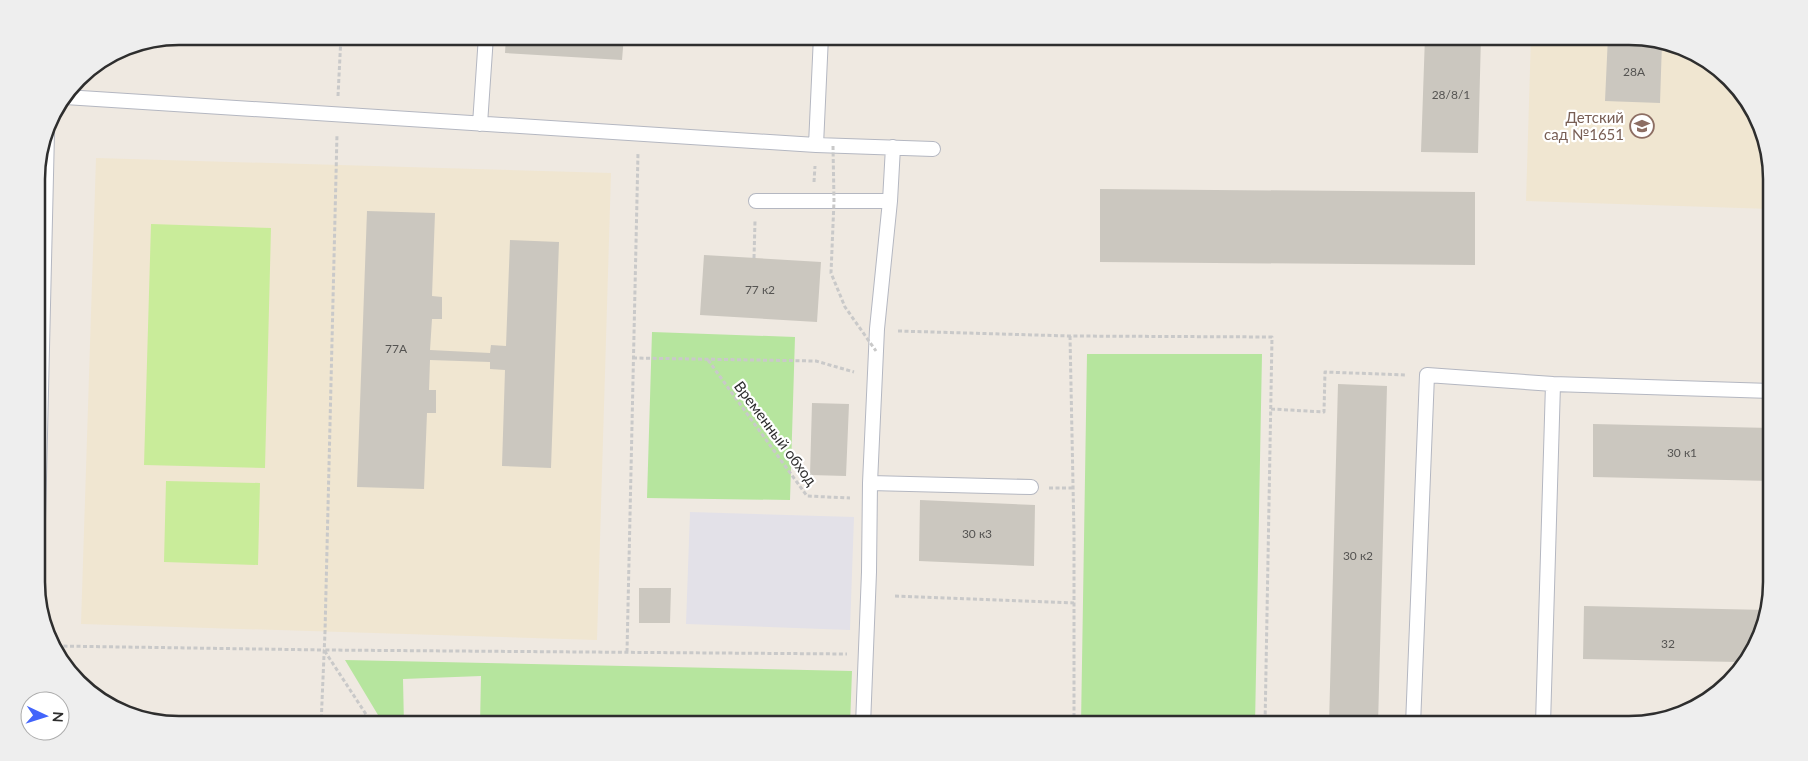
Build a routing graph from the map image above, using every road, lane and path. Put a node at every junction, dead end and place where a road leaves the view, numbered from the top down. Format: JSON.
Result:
{"nodes":[{"id":1,"x":341,"y":45,"type":"edge"},
{"id":2,"x":485,"y":45,"type":"edge"},
{"id":3,"x":821,"y":45,"type":"edge"},
{"id":4,"x":73,"y":98,"type":"edge"},
{"id":5,"x":338,"y":114,"type":"junction"},
{"id":6,"x":480,"y":124,"type":"junction"},
{"id":7,"x":638,"y":134,"type":"junction"},
{"id":8,"x":816,"y":145,"type":"junction"},
{"id":9,"x":833,"y":146,"type":"junction"},
{"id":10,"x":893,"y":147,"type":"junction"},
{"id":11,"x":933,"y":148,"type":"dead end"},
{"id":12,"x":46,"y":160,"type":"edge"},
{"id":13,"x":756,"y":201,"type":"joint"},
{"id":14,"x":813,"y":201,"type":"junction"},
{"id":15,"x":834,"y":201,"type":"junction"},
{"id":16,"x":890,"y":201,"type":"junction"},
{"id":17,"x":45,"y":218,"type":"edge"},
{"id":18,"x":754,"y":258,"type":"dead end"},
{"id":19,"x":905,"y":332,"type":"dead end"},
{"id":20,"x":1070,"y":336,"type":"junction"},
{"id":21,"x":876,"y":351,"type":"junction"},
{"id":22,"x":633,"y":358,"type":"junction"},
{"id":23,"x":707,"y":360,"type":"junction"},
{"id":24,"x":1427,"y":375,"type":"junction"},
{"id":25,"x":875,"y":378,"type":"junction"},
{"id":26,"x":1554,"y":384,"type":"junction"},
{"id":27,"x":1763,"y":391,"type":"edge"},
{"id":28,"x":1271,"y":409,"type":"junction"},
{"id":29,"x":870,"y":483,"type":"junction"},
{"id":30,"x":1031,"y":487,"type":"dead end"},
{"id":31,"x":870,"y":499,"type":"junction"},
{"id":32,"x":895,"y":596,"type":"dead end"},
{"id":33,"x":1074,"y":603,"type":"junction"},
{"id":34,"x":62,"y":646,"type":"edge"},
{"id":35,"x":324,"y":650,"type":"junction"},
{"id":36,"x":628,"y":652,"type":"junction"},
{"id":37,"x":865,"y":654,"type":"junction"},
{"id":38,"x":321,"y":716,"type":"edge"},
{"id":39,"x":367,"y":716,"type":"edge"},
{"id":40,"x":863,"y":716,"type":"edge"},
{"id":41,"x":1074,"y":716,"type":"edge"},
{"id":42,"x":1265,"y":716,"type":"edge"},
{"id":43,"x":1413,"y":716,"type":"edge"},
{"id":44,"x":1544,"y":716,"type":"edge"}],
"edges":[{"from":1,"to":5,"type":"path"},
{"from":2,"to":6,"type":"lane"},
{"from":3,"to":8,"type":"lane"},
{"from":4,"to":5,"type":"lane"},
{"from":5,"to":6,"type":"lane"},
{"from":5,"to":35,"type":"path"},
{"from":6,"to":7,"type":"lane"},
{"from":7,"to":8,"type":"lane"},
{"from":7,"to":22,"type":"path"},
{"from":8,"to":9,"type":"lane"},
{"from":8,"to":14,"type":"path"},
{"from":9,"to":10,"type":"lane"},
{"from":9,"to":15,"type":"path","bridge":true},
{"from":10,"to":11,"type":"lane"},
{"from":10,"to":16,"type":"lane"},
{"from":12,"to":17,"type":"lane"},
{"from":13,"to":14,"type":"lane"},
{"from":13,"to":18,"type":"path"},
{"from":14,"to":15,"type":"lane"},
{"from":15,"to":16,"type":"lane"},
{"from":15,"to":21,"type":"path","bridge":true},
{"from":16,"to":21,"type":"lane"},
{"from":19,"to":20,"type":"path"},
{"from":20,"to":28,"type":"path"},
{"from":20,"to":33,"type":"path"},
{"from":21,"to":25,"type":"lane"},
{"from":22,"to":23,"type":"path"},
{"from":22,"to":36,"type":"path"},
{"from":23,"to":25,"type":"path"},
{"from":23,"to":31,"type":"path","name":"Временный обход"},
{"from":24,"to":26,"type":"lane"},
{"from":24,"to":28,"type":"path"},
{"from":24,"to":43,"type":"lane"},
{"from":25,"to":29,"type":"lane"},
{"from":26,"to":27,"type":"lane"},
{"from":26,"to":44,"type":"lane"},
{"from":28,"to":42,"type":"path"},
{"from":29,"to":30,"type":"lane"},
{"from":29,"to":31,"type":"lane"},
{"from":31,"to":37,"type":"lane"},
{"from":32,"to":33,"type":"path"},
{"from":33,"to":41,"type":"path"},
{"from":34,"to":35,"type":"path"},
{"from":35,"to":36,"type":"path"},
{"from":35,"to":38,"type":"path"},
{"from":35,"to":39,"type":"path"},
{"from":36,"to":37,"type":"path"},
{"from":37,"to":40,"type":"lane"}]}
